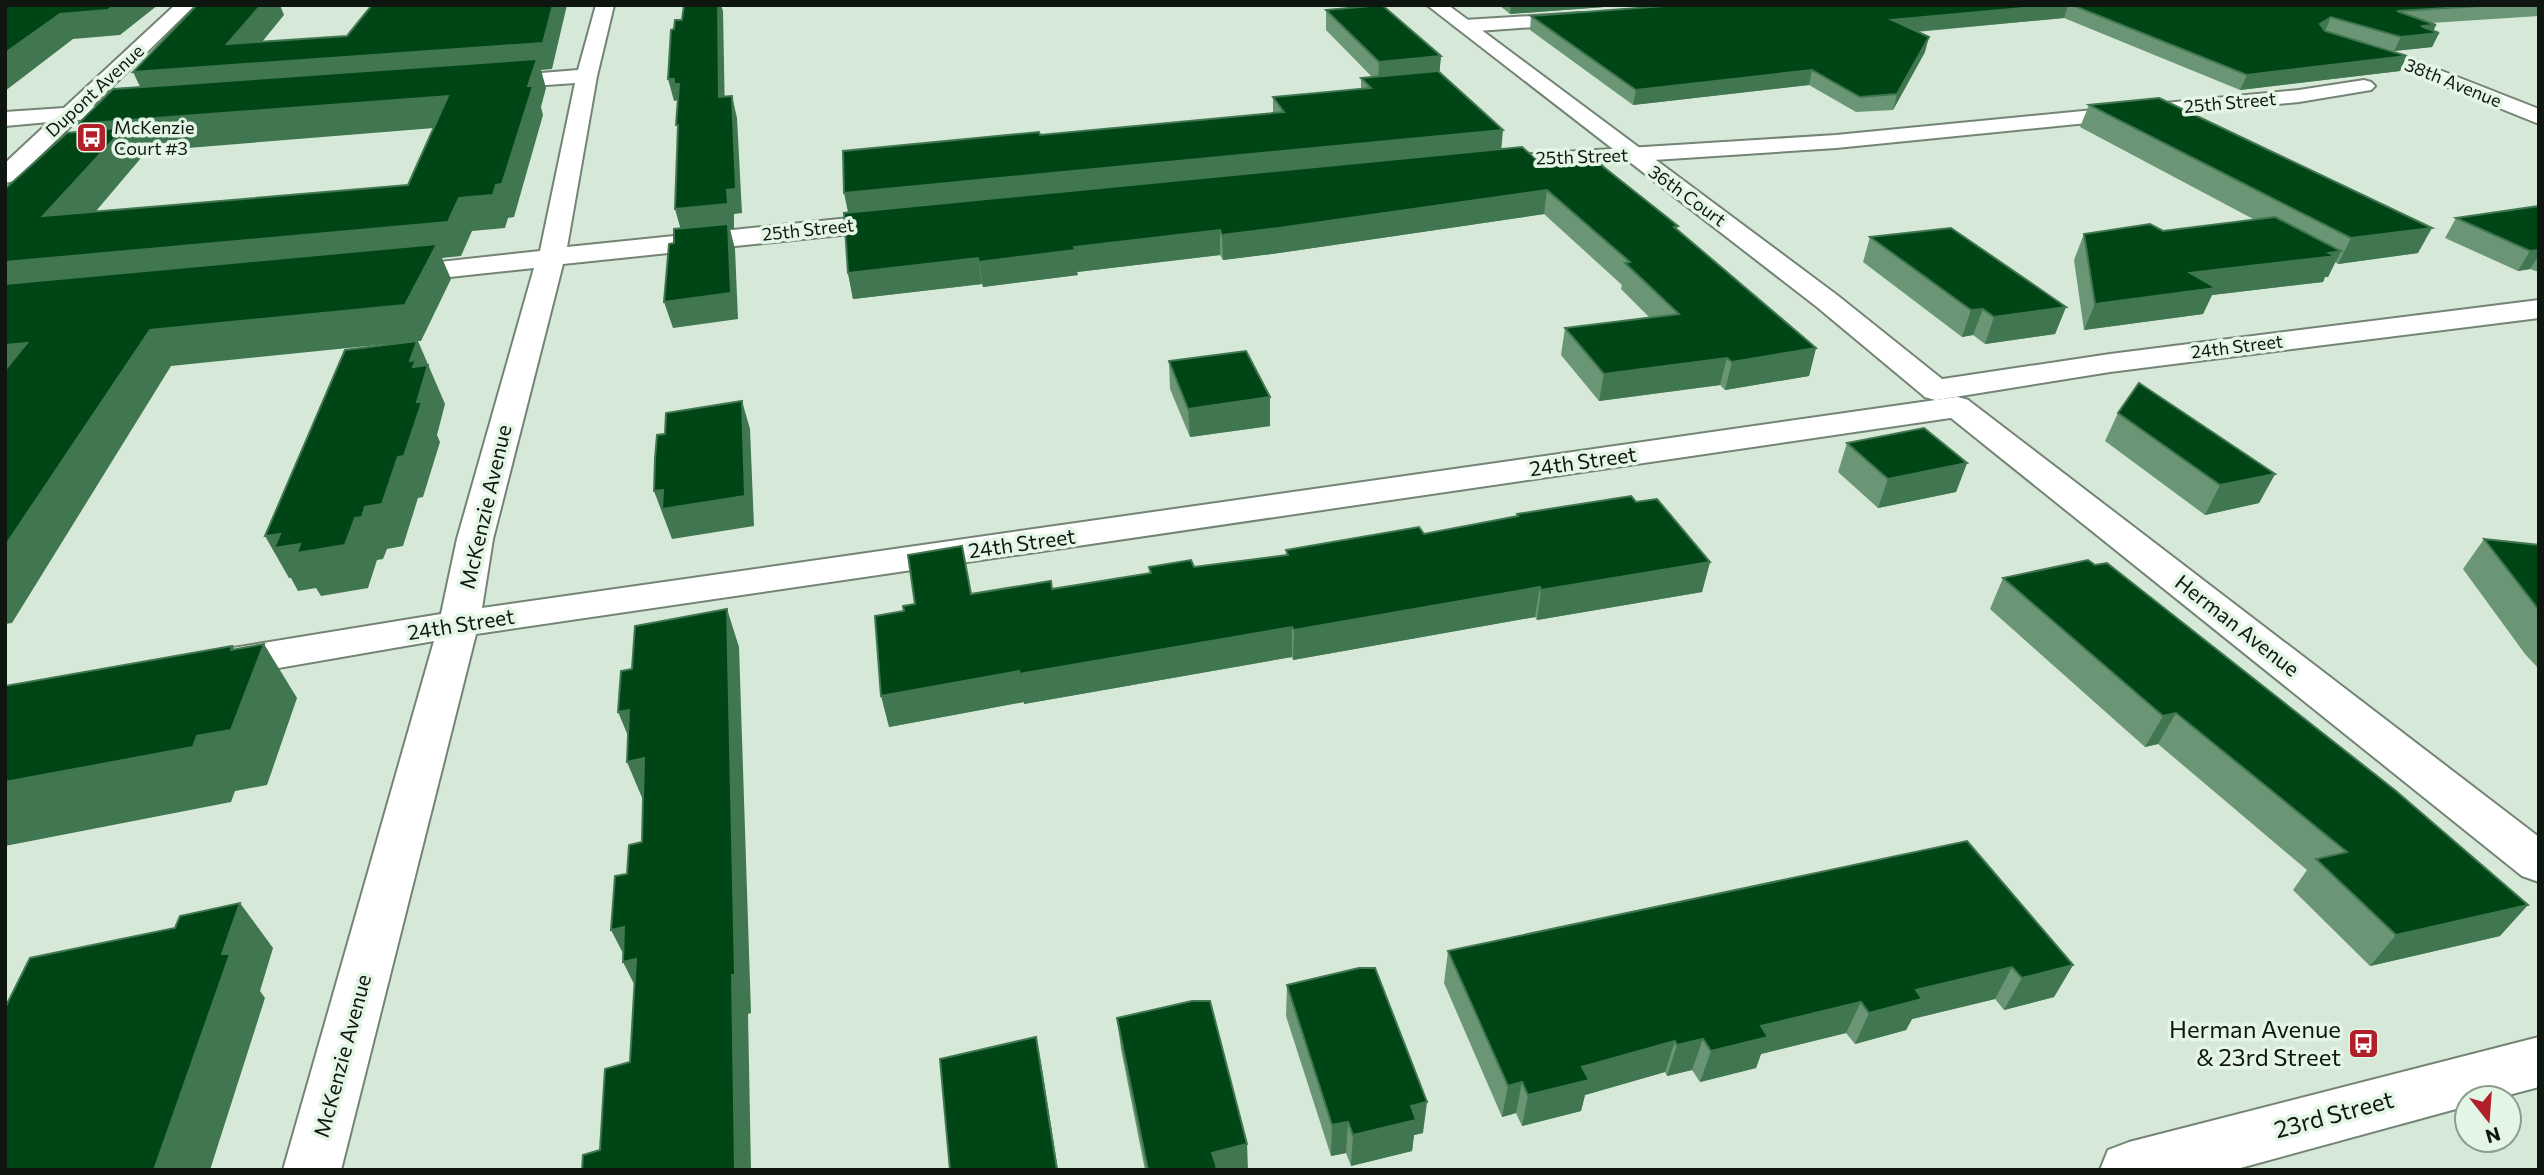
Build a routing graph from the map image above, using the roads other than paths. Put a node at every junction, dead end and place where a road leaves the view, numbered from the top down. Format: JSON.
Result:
{"nodes":[{"id":1,"x":186,"y":5,"type":"edge"},
{"id":2,"x":605,"y":5,"type":"edge"},
{"id":3,"x":1436,"y":5,"type":"edge"},
{"id":4,"x":1599,"y":17,"type":"edge"},
{"id":5,"x":1464,"y":26,"type":"junction"},
{"id":6,"x":2338,"y":43,"type":"edge"},
{"id":7,"x":587,"y":76,"type":"junction"},
{"id":8,"x":467,"y":85,"type":"edge"},
{"id":9,"x":2364,"y":86,"type":"dead end"},
{"id":10,"x":165,"y":107,"type":"edge"},
{"id":11,"x":71,"y":114,"type":"junction"},
{"id":12,"x":2539,"y":117,"type":"edge"},
{"id":13,"x":5,"y":119,"type":"edge"},
{"id":14,"x":1632,"y":156,"type":"junction"},
{"id":15,"x":1458,"y":166,"type":"edge"},
{"id":16,"x":5,"y":176,"type":"edge"},
{"id":17,"x":918,"y":219,"type":"edge"},
{"id":18,"x":552,"y":257,"type":"junction"},
{"id":19,"x":377,"y":276,"type":"edge"},
{"id":20,"x":2539,"y":309,"type":"edge"},
{"id":21,"x":1947,"y":399,"type":"junction"},
{"id":22,"x":459,"y":624,"type":"junction"},
{"id":23,"x":185,"y":670,"type":"edge"},
{"id":24,"x":2539,"y":863,"type":"edge"},
{"id":25,"x":2539,"y":1062,"type":"edge"},
{"id":26,"x":312,"y":1170,"type":"edge"},
{"id":27,"x":2129,"y":1170,"type":"edge"}],
"edges":[{"from":1,"to":11,"type":"street","name":"Dupont Avenue"},
{"from":2,"to":7,"type":"street","name":"McKenzie Avenue"},
{"from":3,"to":5,"type":"street","name":"36th Court"},
{"from":4,"to":5,"type":"street"},
{"from":5,"to":14,"type":"street","name":"36th Court"},
{"from":6,"to":12,"type":"street","name":"38th Avenue"},
{"from":7,"to":8,"type":"street"},
{"from":7,"to":18,"type":"street","name":"McKenzie Avenue"},
{"from":9,"to":14,"type":"street","name":"25th Street"},
{"from":10,"to":11,"type":"street"},
{"from":11,"to":13,"type":"street"},
{"from":11,"to":16,"type":"street","name":"Dupont Avenue"},
{"from":14,"to":15,"type":"street","name":"25th Street"},
{"from":14,"to":21,"type":"street","name":"36th Court"},
{"from":17,"to":18,"type":"street","name":"25th Street"},
{"from":18,"to":19,"type":"street","name":"25th Street"},
{"from":18,"to":22,"type":"street","name":"McKenzie Avenue"},
{"from":20,"to":21,"type":"street","name":"24th Street"},
{"from":21,"to":22,"type":"street","name":"24th Street"},
{"from":21,"to":24,"type":"street","name":"Herman Avenue"},
{"from":22,"to":23,"type":"street","name":"24th Street"},
{"from":22,"to":26,"type":"street","name":"McKenzie Avenue"},
{"from":25,"to":27,"type":"street","name":"23rd Street"}]}
